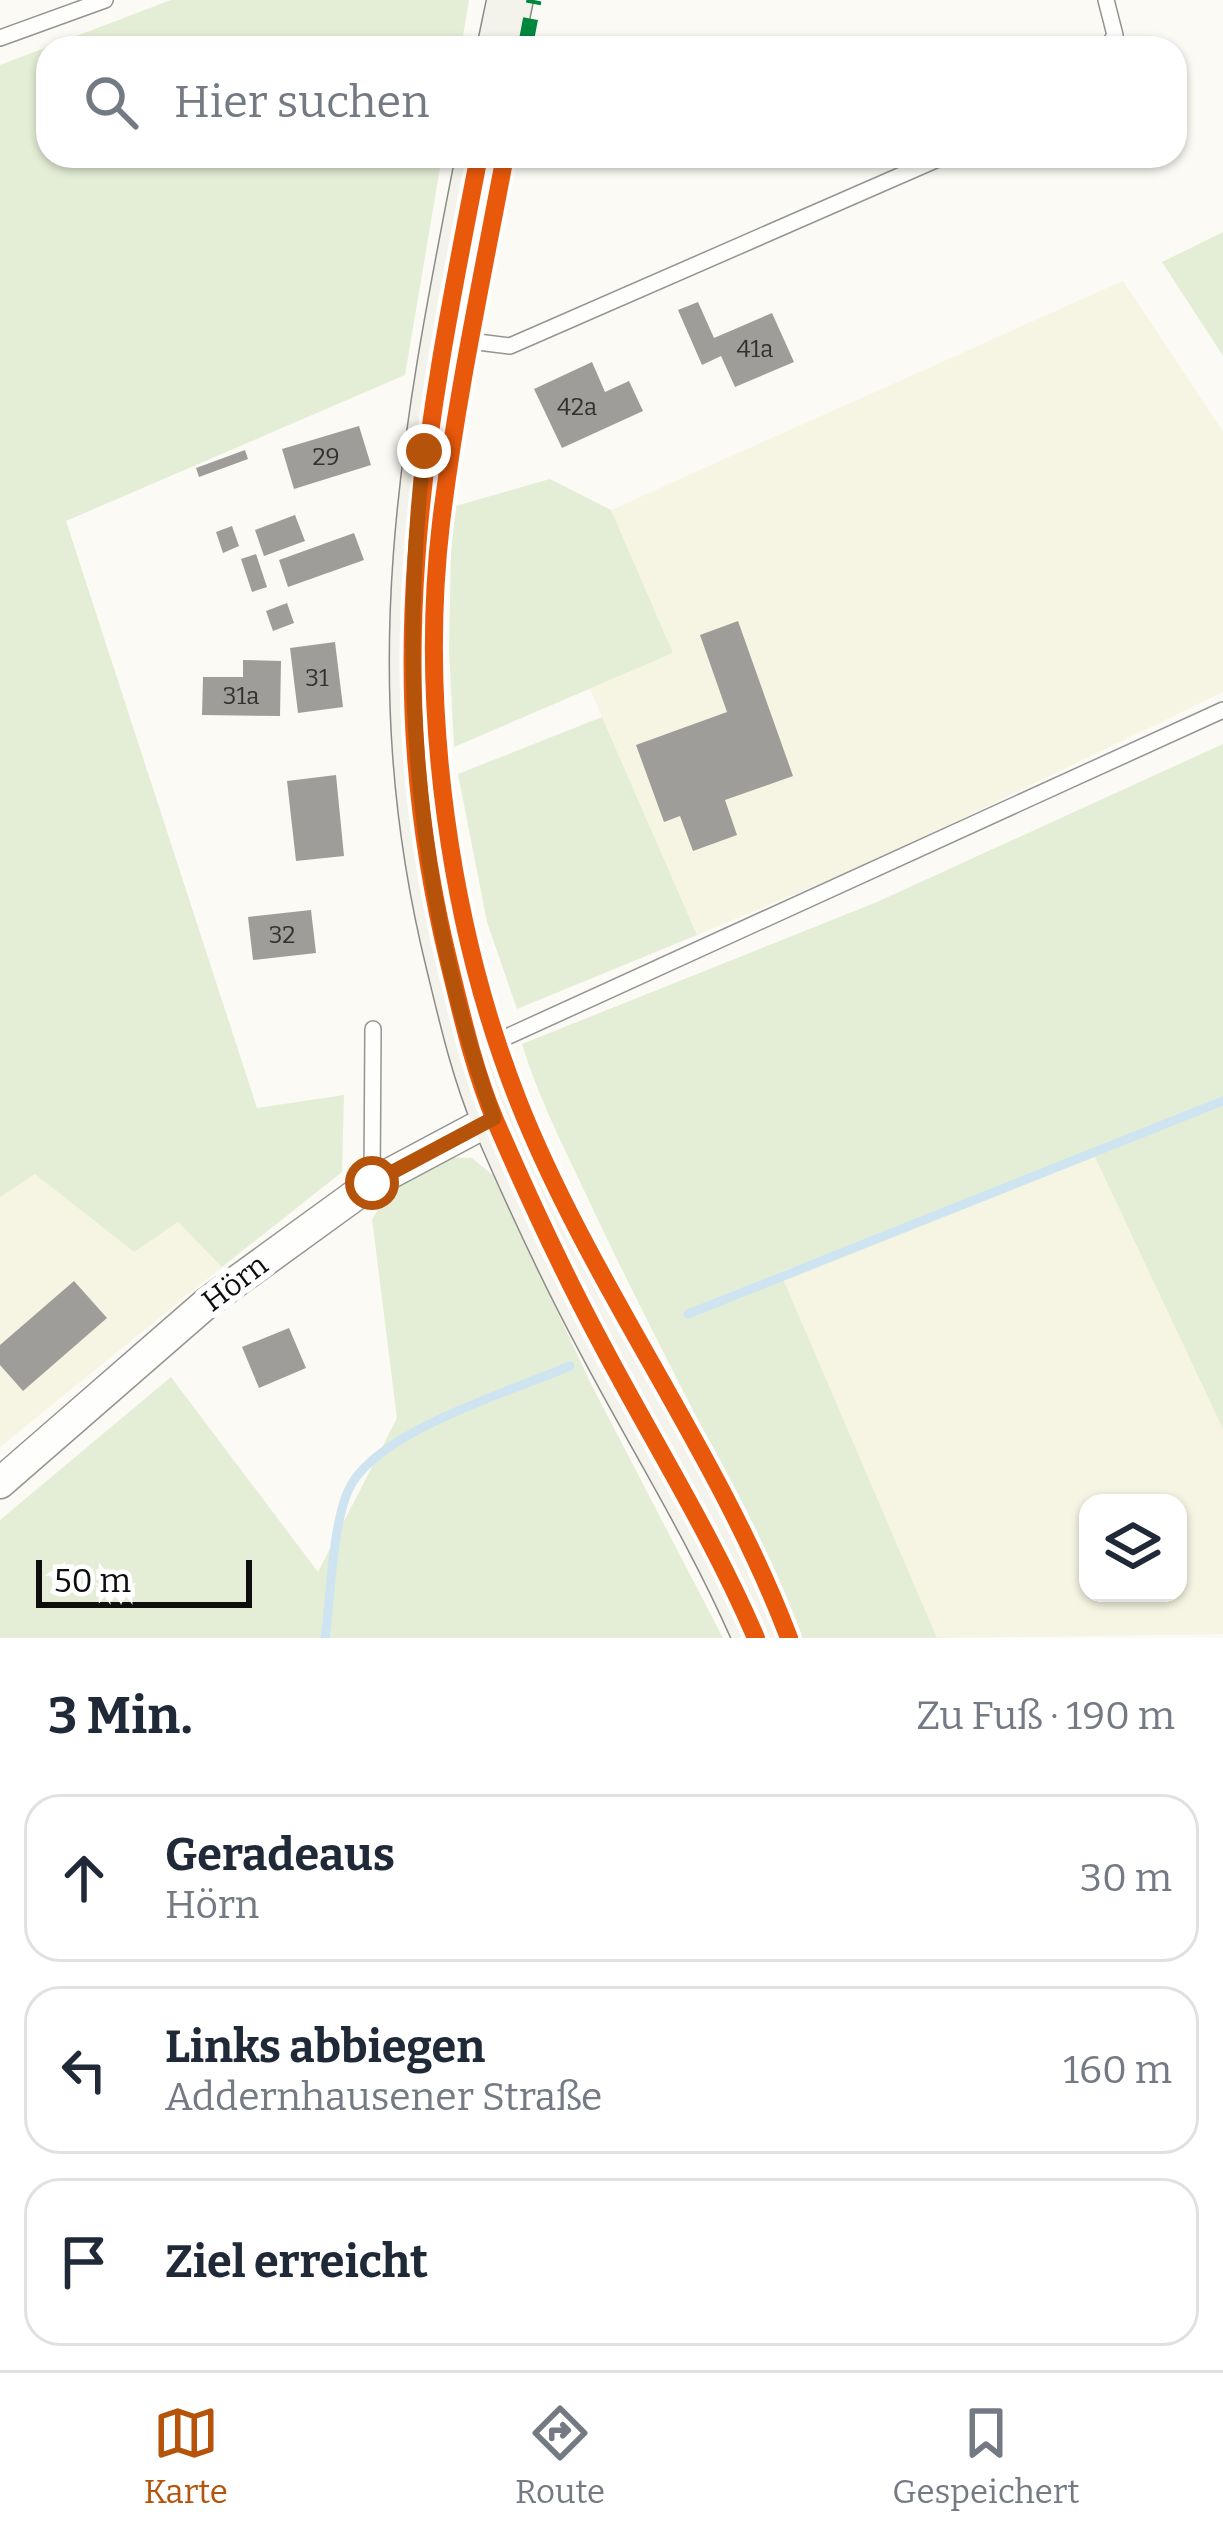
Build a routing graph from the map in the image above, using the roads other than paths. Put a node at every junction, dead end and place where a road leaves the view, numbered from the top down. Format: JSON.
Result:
{"nodes":[{"id":1,"x":105,"y":0,"type":"edge"},
{"id":2,"x":510,"y":0,"type":"edge"},
{"id":3,"x":1106,"y":0,"type":"edge"},
{"id":4,"x":502,"y":36,"type":"edge"},
{"id":5,"x":1114,"y":36,"type":"edge"},
{"id":6,"x":0,"y":38,"type":"edge"},
{"id":7,"x":477,"y":168,"type":"edge"},
{"id":8,"x":918,"y":168,"type":"edge"},
{"id":9,"x":445,"y":328,"type":"junction"},
{"id":10,"x":1223,"y":710,"type":"edge"},
{"id":11,"x":374,"y":1029,"type":"dead end"},
{"id":12,"x":472,"y":1053,"type":"junction"},
{"id":13,"x":494,"y":1118,"type":"junction"},
{"id":14,"x":372,"y":1183,"type":"junction"},
{"id":15,"x":0,"y":1483,"type":"edge"},
{"id":16,"x":756,"y":1638,"type":"edge"}],
"edges":[{"from":1,"to":6,"type":"lane"},
{"from":2,"to":4,"type":"street"},
{"from":3,"to":5,"type":"lane"},
{"from":7,"to":9,"type":"street"},
{"from":8,"to":9,"type":"lane"},
{"from":9,"to":12,"type":"street"},
{"from":10,"to":12,"type":"lane"},
{"from":11,"to":14,"type":"lane"},
{"from":12,"to":13,"type":"street"},
{"from":13,"to":14,"type":"street","name":"Hörn"},
{"from":13,"to":16,"type":"street"},
{"from":14,"to":15,"type":"street","name":"Hörn"}]}
